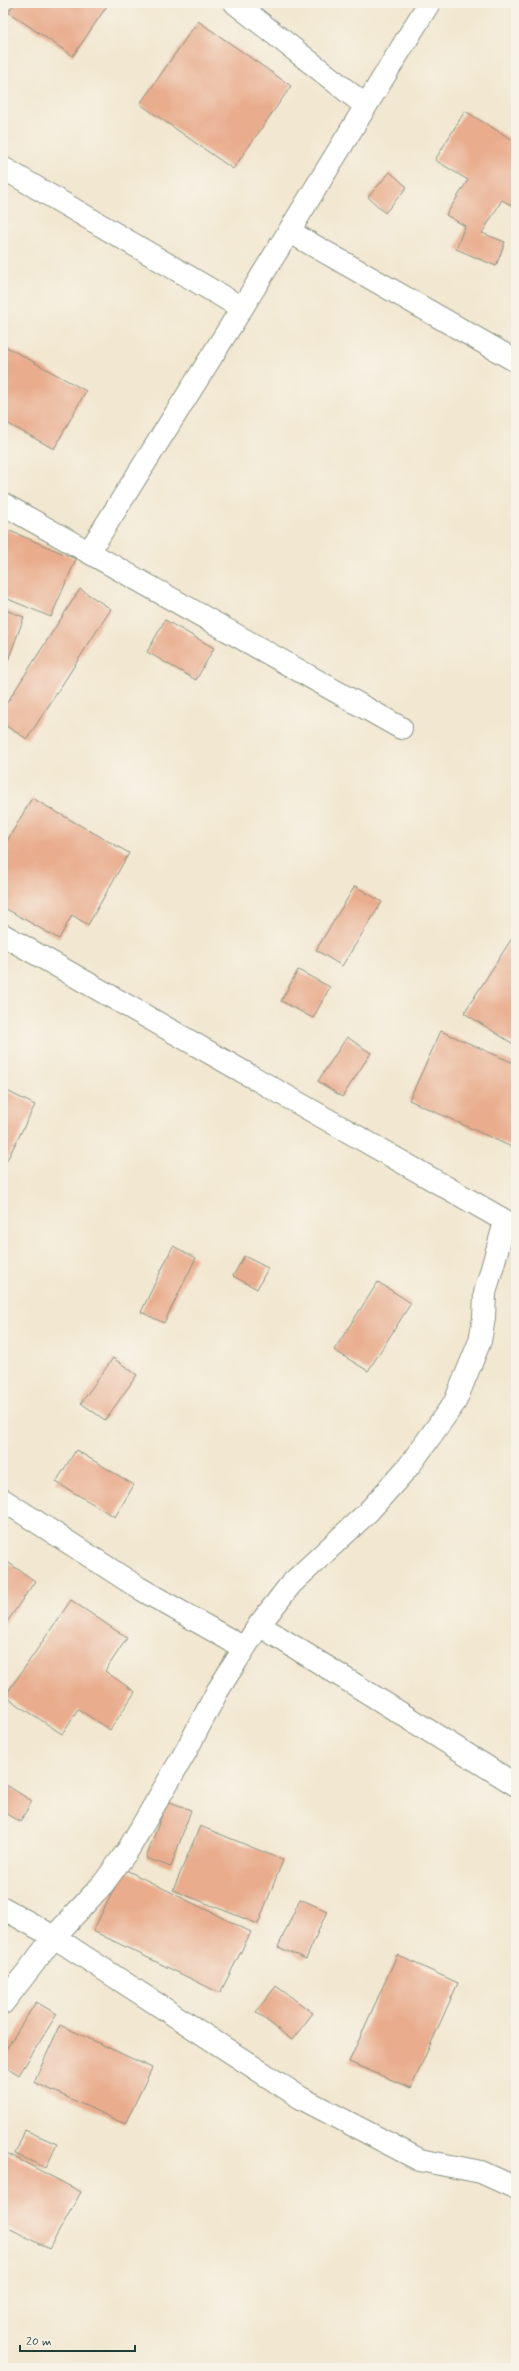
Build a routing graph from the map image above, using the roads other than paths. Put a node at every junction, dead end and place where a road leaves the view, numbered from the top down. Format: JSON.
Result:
{"nodes":[{"id":1,"x":235,"y":3,"type":"edge"},
{"id":2,"x":429,"y":3,"type":"edge"},
{"id":3,"x":366,"y":106,"type":"junction"},
{"id":4,"x":3,"y":168,"type":"edge"},
{"id":5,"x":290,"y":232,"type":"junction"},
{"id":6,"x":242,"y":308,"type":"junction"},
{"id":7,"x":516,"y":361,"type":"edge"},
{"id":8,"x":3,"y":504,"type":"edge"},
{"id":9,"x":89,"y":552,"type":"junction"},
{"id":10,"x":401,"y":728,"type":"dead end"},
{"id":11,"x":3,"y":935,"type":"edge"},
{"id":12,"x":511,"y":1224,"type":"edge"},
{"id":13,"x":3,"y":1500,"type":"edge"},
{"id":14,"x":259,"y":1625,"type":"junction"},
{"id":15,"x":244,"y":1648,"type":"junction"},
{"id":16,"x":516,"y":1785,"type":"edge"},
{"id":17,"x":3,"y":1908,"type":"edge"},
{"id":18,"x":54,"y":1937,"type":"junction"},
{"id":19,"x":3,"y":2003,"type":"edge"},
{"id":20,"x":516,"y":2188,"type":"edge"}],
"edges":[{"from":1,"to":3,"type":"main road"},
{"from":2,"to":3,"type":"main road"},
{"from":3,"to":5,"type":"main road"},
{"from":4,"to":6,"type":"main road"},
{"from":5,"to":6,"type":"main road"},
{"from":5,"to":7,"type":"main road"},
{"from":6,"to":9,"type":"main road"},
{"from":8,"to":9,"type":"main road"},
{"from":9,"to":10,"type":"main road"},
{"from":11,"to":12,"type":"main road"},
{"from":12,"to":14,"type":"main road"},
{"from":13,"to":15,"type":"main road"},
{"from":14,"to":15,"type":"main road"},
{"from":14,"to":16,"type":"main road"},
{"from":15,"to":18,"type":"main road"},
{"from":17,"to":18,"type":"main road"},
{"from":18,"to":19,"type":"main road"},
{"from":18,"to":20,"type":"main road"}]}
